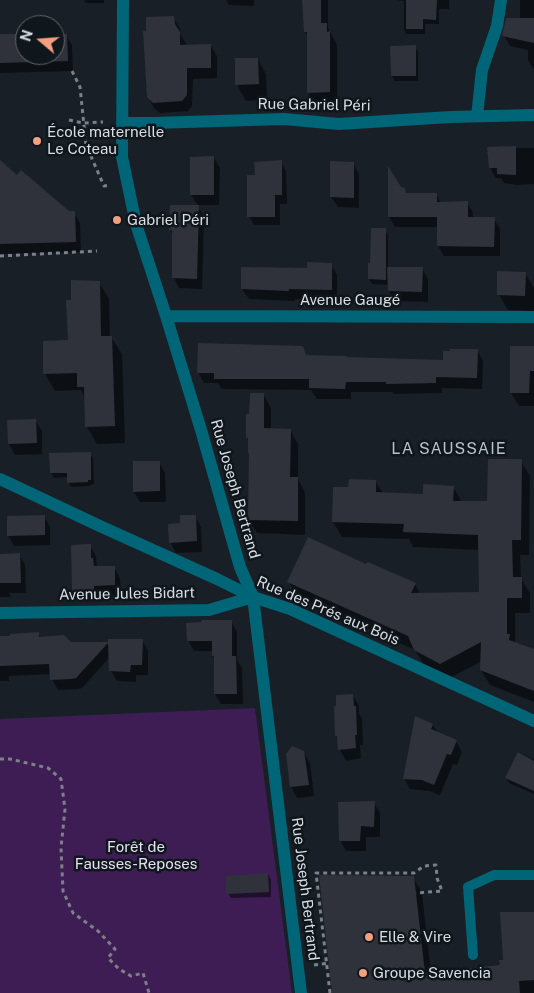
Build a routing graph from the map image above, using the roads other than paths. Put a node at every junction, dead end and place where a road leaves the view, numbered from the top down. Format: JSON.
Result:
{"nodes":[{"id":1,"x":123,"y":0,"type":"edge"},
{"id":2,"x":501,"y":0,"type":"edge"},
{"id":3,"x":534,"y":115,"type":"edge"},
{"id":4,"x":477,"y":116,"type":"junction"},
{"id":5,"x":123,"y":123,"type":"junction"},
{"id":6,"x":166,"y":316,"type":"junction"},
{"id":7,"x":534,"y":317,"type":"edge"},
{"id":8,"x":0,"y":479,"type":"edge"},
{"id":9,"x":253,"y":597,"type":"junction"},
{"id":10,"x":0,"y":613,"type":"edge"},
{"id":11,"x":534,"y":721,"type":"edge"},
{"id":12,"x":534,"y":875,"type":"edge"},
{"id":13,"x":473,"y":955,"type":"dead end"},
{"id":14,"x":301,"y":993,"type":"edge"}],
"edges":[{"from":1,"to":5,"type":"street","name":"Rue Joseph Bertrand"},
{"from":2,"to":4,"type":"street"},
{"from":3,"to":4,"type":"street","name":"Rue Gabriel Péri"},
{"from":4,"to":5,"type":"street","name":"Rue Gabriel Péri"},
{"from":5,"to":6,"type":"street","name":"Rue Joseph Bertrand"},
{"from":6,"to":7,"type":"street","name":"Avenue Gaugé"},
{"from":6,"to":9,"type":"street","name":"Rue Joseph Bertrand"},
{"from":8,"to":9,"type":"street","name":"Rue des Prés aux Bois"},
{"from":9,"to":10,"type":"street","name":"Avenue Jules Bidart"},
{"from":9,"to":11,"type":"street","name":"Rue des Prés aux Bois"},
{"from":9,"to":14,"type":"street","name":"Rue Joseph Bertrand"},
{"from":12,"to":13,"type":"lane"}]}
